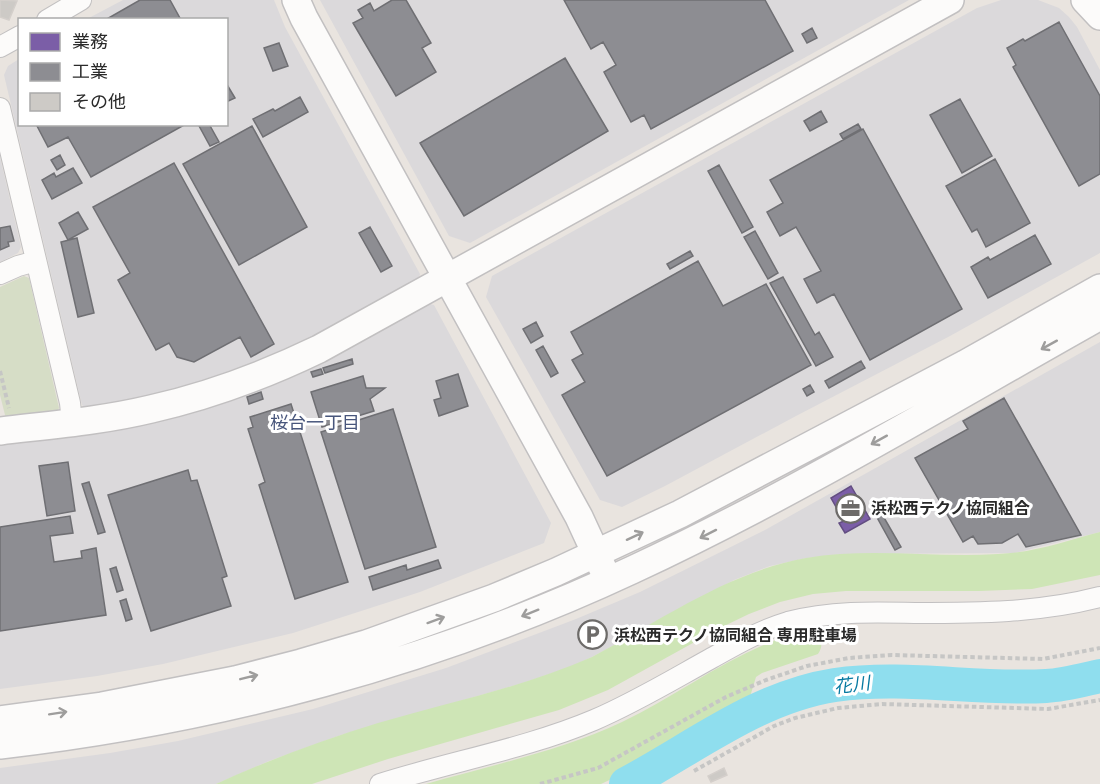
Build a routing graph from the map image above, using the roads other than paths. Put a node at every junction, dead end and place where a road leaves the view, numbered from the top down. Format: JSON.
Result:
{"nodes":[{"id":1,"x":81,"y":0,"type":"edge"},
{"id":2,"x":296,"y":0,"type":"edge"},
{"id":3,"x":950,"y":0,"type":"edge"},
{"id":4,"x":1085,"y":0,"type":"edge"},
{"id":5,"x":1100,"y":16,"type":"edge"},
{"id":6,"x":50,"y":18,"type":"edge"},
{"id":7,"x":18,"y":37,"type":"edge"},
{"id":8,"x":0,"y":47,"type":"edge"},
{"id":9,"x":0,"y":108,"type":"edge"},
{"id":10,"x":36,"y":261,"type":"junction"},
{"id":11,"x":0,"y":274,"type":"edge"},
{"id":12,"x":447,"y":278,"type":"junction"},
{"id":13,"x":1100,"y":288,"type":"edge"},
{"id":14,"x":1100,"y":316,"type":"edge"},
{"id":15,"x":72,"y":422,"type":"junction"},
{"id":16,"x":6,"y":431,"type":"edge"},
{"id":17,"x":596,"y":554,"type":"junction"},
{"id":18,"x":608,"y":581,"type":"junction"},
{"id":19,"x":1100,"y":597,"type":"edge"},
{"id":20,"x":0,"y":720,"type":"edge"},
{"id":21,"x":0,"y":745,"type":"edge"},
{"id":22,"x":380,"y":784,"type":"edge"}],
"edges":[{"from":1,"to":6,"type":"street"},
{"from":2,"to":12,"type":"street"},
{"from":3,"to":12,"type":"street"},
{"from":4,"to":5,"type":"street"},
{"from":7,"to":8,"type":"street"},
{"from":9,"to":10,"type":"street"},
{"from":10,"to":11,"type":"street"},
{"from":10,"to":15,"type":"street"},
{"from":12,"to":15,"type":"street"},
{"from":12,"to":17,"type":"street"},
{"from":17,"to":13,"type":"street","one_way":true},
{"from":14,"to":18,"type":"street","one_way":true},
{"from":15,"to":16,"type":"street"},
{"from":17,"to":18,"type":"street"},
{"from":20,"to":17,"type":"street","one_way":true},
{"from":18,"to":21,"type":"street","one_way":true},
{"from":19,"to":22,"type":"street"}]}
